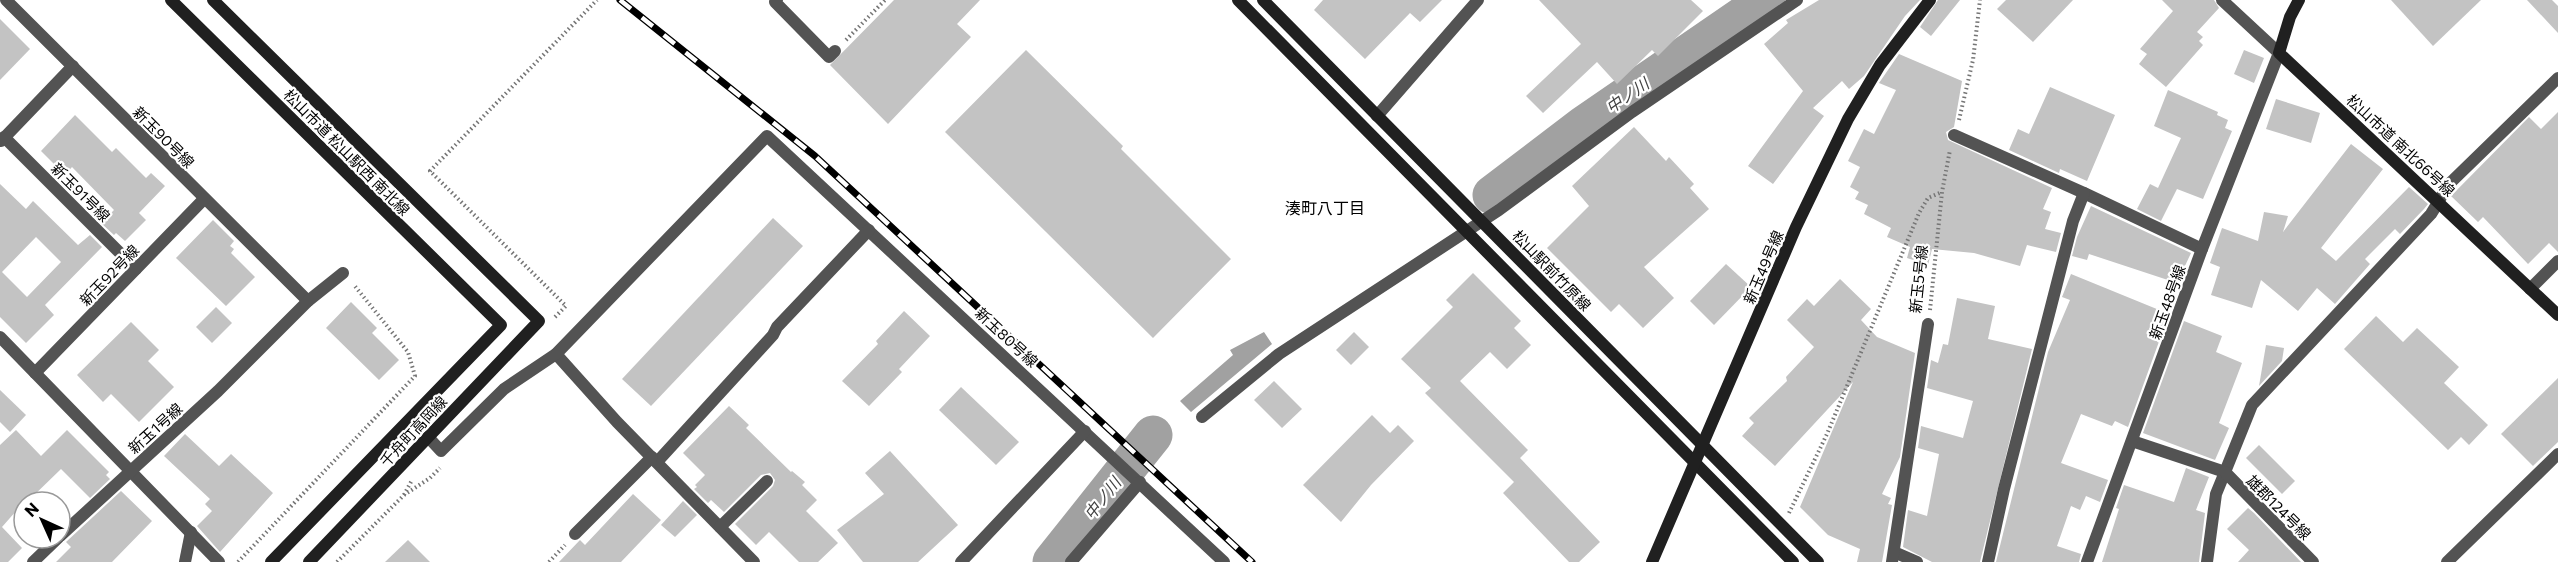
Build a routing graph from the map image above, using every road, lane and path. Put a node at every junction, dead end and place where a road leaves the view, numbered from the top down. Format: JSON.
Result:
{"nodes":[{"id":1,"x":6,"y":0,"type":"edge"},
{"id":2,"x":171,"y":0,"type":"edge"},
{"id":3,"x":213,"y":0,"type":"edge"},
{"id":4,"x":597,"y":0,"type":"edge"},
{"id":5,"x":885,"y":0,"type":"edge"},
{"id":6,"x":1238,"y":0,"type":"edge"},
{"id":7,"x":1263,"y":0,"type":"edge"},
{"id":8,"x":1478,"y":0,"type":"edge"},
{"id":9,"x":1797,"y":0,"type":"edge"},
{"id":10,"x":1930,"y":0,"type":"edge"},
{"id":11,"x":1980,"y":0,"type":"edge"},
{"id":12,"x":2222,"y":0,"type":"edge"},
{"id":13,"x":2299,"y":0,"type":"edge"},
{"id":14,"x":777,"y":3,"type":"edge"},
{"id":15,"x":2279,"y":53,"type":"junction"},
{"id":16,"x":832,"y":57,"type":"joint"},
{"id":17,"x":73,"y":66,"type":"junction"},
{"id":18,"x":2558,"y":78,"type":"edge"},
{"id":19,"x":1377,"y":116,"type":"junction"},
{"id":20,"x":1365,"y":129,"type":"junction"},
{"id":21,"x":1954,"y":135,"type":"junction"},
{"id":22,"x":2,"y":139,"type":"edge"},
{"id":23,"x":1942,"y":192,"type":"junction"},
{"id":24,"x":2084,"y":193,"type":"junction"},
{"id":25,"x":204,"y":199,"type":"junction"},
{"id":26,"x":2439,"y":201,"type":"junction"},
{"id":27,"x":1482,"y":221,"type":"junction"},
{"id":28,"x":869,"y":230,"type":"junction"},
{"id":29,"x":1467,"y":231,"type":"junction"},
{"id":30,"x":2202,"y":249,"type":"junction"},
{"id":31,"x":2558,"y":261,"type":"edge"},
{"id":32,"x":136,"y":269,"type":"junction"},
{"id":33,"x":343,"y":273,"type":"joint"},
{"id":34,"x":2530,"y":290,"type":"junction"},
{"id":35,"x":308,"y":301,"type":"junction"},
{"id":36,"x":2558,"y":315,"type":"edge"},
{"id":37,"x":545,"y":322,"type":"junction"},
{"id":38,"x":1928,"y":324,"type":"joint"},
{"id":39,"x":501,"y":325,"type":"joint"},
{"id":40,"x":0,"y":337,"type":"edge"},
{"id":41,"x":556,"y":354,"type":"junction"},
{"id":42,"x":35,"y":373,"type":"junction"},
{"id":43,"x":1202,"y":417,"type":"dead end"},
{"id":44,"x":1085,"y":430,"type":"junction"},
{"id":45,"x":428,"y":437,"type":"junction"},
{"id":46,"x":2132,"y":441,"type":"junction"},
{"id":47,"x":1703,"y":446,"type":"junction"},
{"id":48,"x":2558,"y":454,"type":"edge"},
{"id":49,"x":654,"y":460,"type":"junction"},
{"id":50,"x":446,"y":462,"type":"dead end"},
{"id":51,"x":1694,"y":463,"type":"junction"},
{"id":52,"x":129,"y":471,"type":"junction"},
{"id":53,"x":2225,"y":472,"type":"junction"},
{"id":54,"x":416,"y":473,"type":"dead end"},
{"id":55,"x":1135,"y":478,"type":"junction"},
{"id":56,"x":767,"y":481,"type":"dead end"},
{"id":57,"x":404,"y":495,"type":"junction"},
{"id":58,"x":72,"y":525,"type":"edge"},
{"id":59,"x":1783,"y":526,"type":"junction"},
{"id":60,"x":720,"y":527,"type":"junction"},
{"id":61,"x":190,"y":532,"type":"junction"},
{"id":62,"x":575,"y":534,"type":"joint"},
{"id":63,"x":45,"y":550,"type":"edge"},
{"id":64,"x":1893,"y":557,"type":"edge"},
{"id":65,"x":33,"y":562,"type":"edge"},
{"id":66,"x":185,"y":562,"type":"edge"},
{"id":67,"x":219,"y":562,"type":"edge"},
{"id":68,"x":238,"y":562,"type":"edge"},
{"id":69,"x":271,"y":562,"type":"edge"},
{"id":70,"x":309,"y":562,"type":"edge"},
{"id":71,"x":337,"y":562,"type":"edge"},
{"id":72,"x":549,"y":562,"type":"edge"},
{"id":73,"x":754,"y":562,"type":"edge"},
{"id":74,"x":961,"y":562,"type":"edge"},
{"id":75,"x":1071,"y":562,"type":"edge"},
{"id":76,"x":1224,"y":562,"type":"edge"},
{"id":77,"x":1652,"y":562,"type":"edge"},
{"id":78,"x":1793,"y":562,"type":"edge"},
{"id":79,"x":1818,"y":562,"type":"edge"},
{"id":80,"x":1917,"y":562,"type":"edge"},
{"id":81,"x":1988,"y":562,"type":"edge"},
{"id":82,"x":2087,"y":562,"type":"edge"},
{"id":83,"x":2207,"y":562,"type":"edge"},
{"id":84,"x":2313,"y":562,"type":"edge"},
{"id":85,"x":2446,"y":562,"type":"edge"}],
"edges":[{"from":1,"to":17,"type":"street","name":"新玉90号線"},
{"from":2,"to":39,"type":"street","name":"松山市道 松山駅西 南北線"},
{"from":3,"to":37,"type":"street","name":"松山市道 松山駅西 南北線"},
{"from":4,"to":37,"type":"path"},
{"from":5,"to":16,"type":"path"},
{"from":6,"to":20,"type":"street"},
{"from":7,"to":19,"type":"street","name":"松山駅前竹原線"},
{"from":8,"to":19,"type":"street"},
{"from":9,"to":27,"type":"street"},
{"from":10,"to":47,"type":"street","name":"新玉49号線"},
{"from":11,"to":21,"type":"path","name":"新玉5号線"},
{"from":12,"to":15,"type":"street","name":"松山市道 南北66号線"},
{"from":13,"to":15,"type":"street"},
{"from":14,"to":16,"type":"street"},
{"from":15,"to":26,"type":"street","name":"松山市道 南北66号線"},
{"from":15,"to":30,"type":"street","name":"新玉48号線"},
{"from":17,"to":22,"type":"street"},
{"from":17,"to":25,"type":"street","name":"新玉90号線"},
{"from":18,"to":26,"type":"street"},
{"from":19,"to":20,"type":"street"},
{"from":19,"to":27,"type":"street","name":"松山駅前竹原線"},
{"from":20,"to":29,"type":"street"},
{"from":21,"to":23,"type":"path","name":"新玉5号線"},
{"from":21,"to":24,"type":"street"},
{"from":22,"to":32,"type":"street","name":"新玉91号線"},
{"from":23,"to":38,"type":"path","name":"新玉5号線"},
{"from":23,"to":59,"type":"path"},
{"from":24,"to":30,"type":"street"},
{"from":24,"to":81,"type":"street"},
{"from":25,"to":32,"type":"street","name":"新玉92号線"},
{"from":25,"to":35,"type":"street","name":"新玉90号線"},
{"from":26,"to":34,"type":"street","name":"松山市道 南北66号線"},
{"from":26,"to":53,"type":"street"},
{"from":27,"to":29,"type":"street"},
{"from":27,"to":47,"type":"street","name":"松山駅前竹原線"},
{"from":28,"to":41,"type":"street","name":"新玉80号線"},
{"from":28,"to":44,"type":"street","name":"新玉80号線"},
{"from":28,"to":49,"type":"street"},
{"from":29,"to":43,"type":"street"},
{"from":29,"to":51,"type":"street"},
{"from":30,"to":46,"type":"street","name":"新玉48号線"},
{"from":31,"to":34,"type":"street"},
{"from":32,"to":42,"type":"street","name":"新玉92号線"},
{"from":33,"to":35,"type":"street","name":"新玉1号線"},
{"from":33,"to":68,"type":"path"},
{"from":34,"to":36,"type":"street","name":"松山市道 南北66号線"},
{"from":35,"to":52,"type":"street","name":"新玉1号線"},
{"from":37,"to":45,"type":"street","name":"千舟町高岡線"},
{"from":38,"to":64,"type":"street","name":"新玉5号線"},
{"from":39,"to":69,"type":"street","name":"千舟町高岡線"},
{"from":40,"to":42,"type":"street","name":"新玉1号線"},
{"from":41,"to":45,"type":"street"},
{"from":41,"to":49,"type":"street"},
{"from":42,"to":52,"type":"street","name":"新玉1号線"},
{"from":44,"to":55,"type":"street","name":"新玉80号線"},
{"from":44,"to":74,"type":"street"},
{"from":45,"to":70,"type":"street","name":"千舟町高岡線"},
{"from":46,"to":53,"type":"street"},
{"from":46,"to":82,"type":"street","name":"新玉48号線"},
{"from":47,"to":51,"type":"street","name":"新玉49号線"},
{"from":47,"to":59,"type":"street","name":"松山駅前竹原線"},
{"from":48,"to":85,"type":"street"},
{"from":49,"to":60,"type":"street"},
{"from":49,"to":62,"type":"street"},
{"from":50,"to":57,"type":"path"},
{"from":51,"to":77,"type":"street","name":"新玉49号線"},
{"from":51,"to":78,"type":"street"},
{"from":52,"to":58,"type":"street"},
{"from":52,"to":61,"type":"street"},
{"from":53,"to":83,"type":"street"},
{"from":53,"to":84,"type":"street","name":"雄郡124号線"},
{"from":54,"to":57,"type":"path"},
{"from":55,"to":75,"type":"street"},
{"from":55,"to":76,"type":"street","name":"新玉80号線"},
{"from":56,"to":60,"type":"street"},
{"from":57,"to":71,"type":"path"},
{"from":59,"to":79,"type":"street","name":"松山駅前竹原線"},
{"from":60,"to":73,"type":"street"},
{"from":61,"to":66,"type":"street"},
{"from":61,"to":67,"type":"street"},
{"from":62,"to":72,"type":"path"},
{"from":63,"to":65,"type":"street"},
{"from":64,"to":80,"type":"street"}]}
